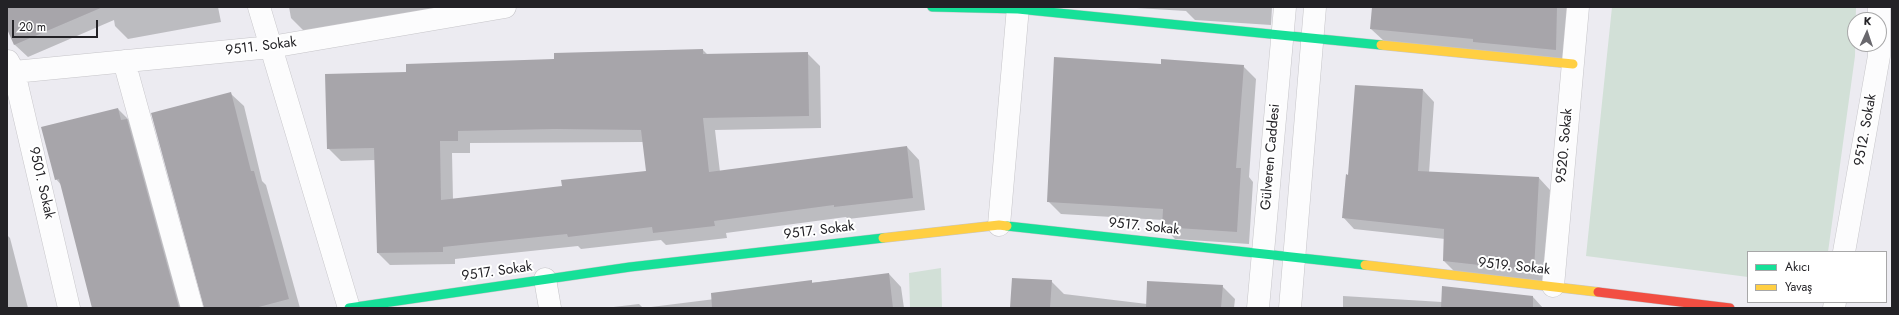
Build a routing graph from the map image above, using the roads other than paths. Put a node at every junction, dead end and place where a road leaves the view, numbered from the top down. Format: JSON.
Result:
{"nodes":[{"id":1,"x":259,"y":7,"type":"edge"},
{"id":2,"x":505,"y":7,"type":"edge"},
{"id":3,"x":932,"y":7,"type":"edge"},
{"id":4,"x":1285,"y":7,"type":"edge"},
{"id":5,"x":1315,"y":7,"type":"edge"},
{"id":6,"x":1578,"y":7,"type":"edge"},
{"id":7,"x":1879,"y":7,"type":"edge"},
{"id":8,"x":1018,"y":8,"type":"edge"},
{"id":9,"x":1282,"y":36,"type":"junction"},
{"id":10,"x":1313,"y":39,"type":"junction"},
{"id":11,"x":271,"y":47,"type":"junction"},
{"id":12,"x":1886,"y":56,"type":"edge"},
{"id":13,"x":124,"y":61,"type":"junction"},
{"id":14,"x":1573,"y":64,"type":"junction"},
{"id":15,"x":11,"y":66,"type":"edge"},
{"id":16,"x":999,"y":225,"type":"junction"},
{"id":17,"x":1844,"y":251,"type":"edge"},
{"id":18,"x":1263,"y":254,"type":"junction"},
{"id":19,"x":1294,"y":257,"type":"junction"},
{"id":20,"x":545,"y":279,"type":"junction"},
{"id":21,"x":1553,"y":286,"type":"junction"},
{"id":22,"x":69,"y":308,"type":"edge"},
{"id":23,"x":192,"y":308,"type":"edge"},
{"id":24,"x":349,"y":308,"type":"edge"},
{"id":25,"x":550,"y":308,"type":"edge"},
{"id":26,"x":1258,"y":308,"type":"edge"},
{"id":27,"x":1290,"y":308,"type":"edge"},
{"id":28,"x":1730,"y":308,"type":"edge"}],
"edges":[{"from":1,"to":11,"type":"street"},
{"from":2,"to":11,"type":"street","name":"9511. Sokak"},
{"from":3,"to":8,"type":"street"},
{"from":4,"to":9,"type":"street","name":"Gülveren Caddesi"},
{"from":5,"to":10,"type":"street"},
{"from":6,"to":14,"type":"street","name":"9520. Sokak"},
{"from":7,"to":12,"type":"street","name":"9512. Sokak"},
{"from":8,"to":9,"type":"street"},
{"from":8,"to":16,"type":"street"},
{"from":9,"to":10,"type":"street"},
{"from":9,"to":18,"type":"street","name":"Gülveren Caddesi"},
{"from":10,"to":14,"type":"street"},
{"from":10,"to":19,"type":"street"},
{"from":11,"to":13,"type":"street","name":"9511. Sokak"},
{"from":11,"to":24,"type":"street"},
{"from":12,"to":17,"type":"street","name":"9512. Sokak"},
{"from":13,"to":15,"type":"street","name":"9511. Sokak"},
{"from":13,"to":23,"type":"street"},
{"from":14,"to":21,"type":"street","name":"9520. Sokak"},
{"from":15,"to":22,"type":"street","name":"9501. Sokak"},
{"from":16,"to":18,"type":"street","name":"9517. Sokak"},
{"from":16,"to":20,"type":"street","name":"9517. Sokak"},
{"from":18,"to":19,"type":"street","name":"9517. Sokak"},
{"from":18,"to":26,"type":"street","name":"Gülveren Caddesi"},
{"from":19,"to":21,"type":"street","name":"9519. Sokak"},
{"from":19,"to":27,"type":"street"},
{"from":20,"to":24,"type":"street","name":"9517. Sokak"},
{"from":20,"to":25,"type":"street"},
{"from":21,"to":28,"type":"street","name":"9519. Sokak"}]}
